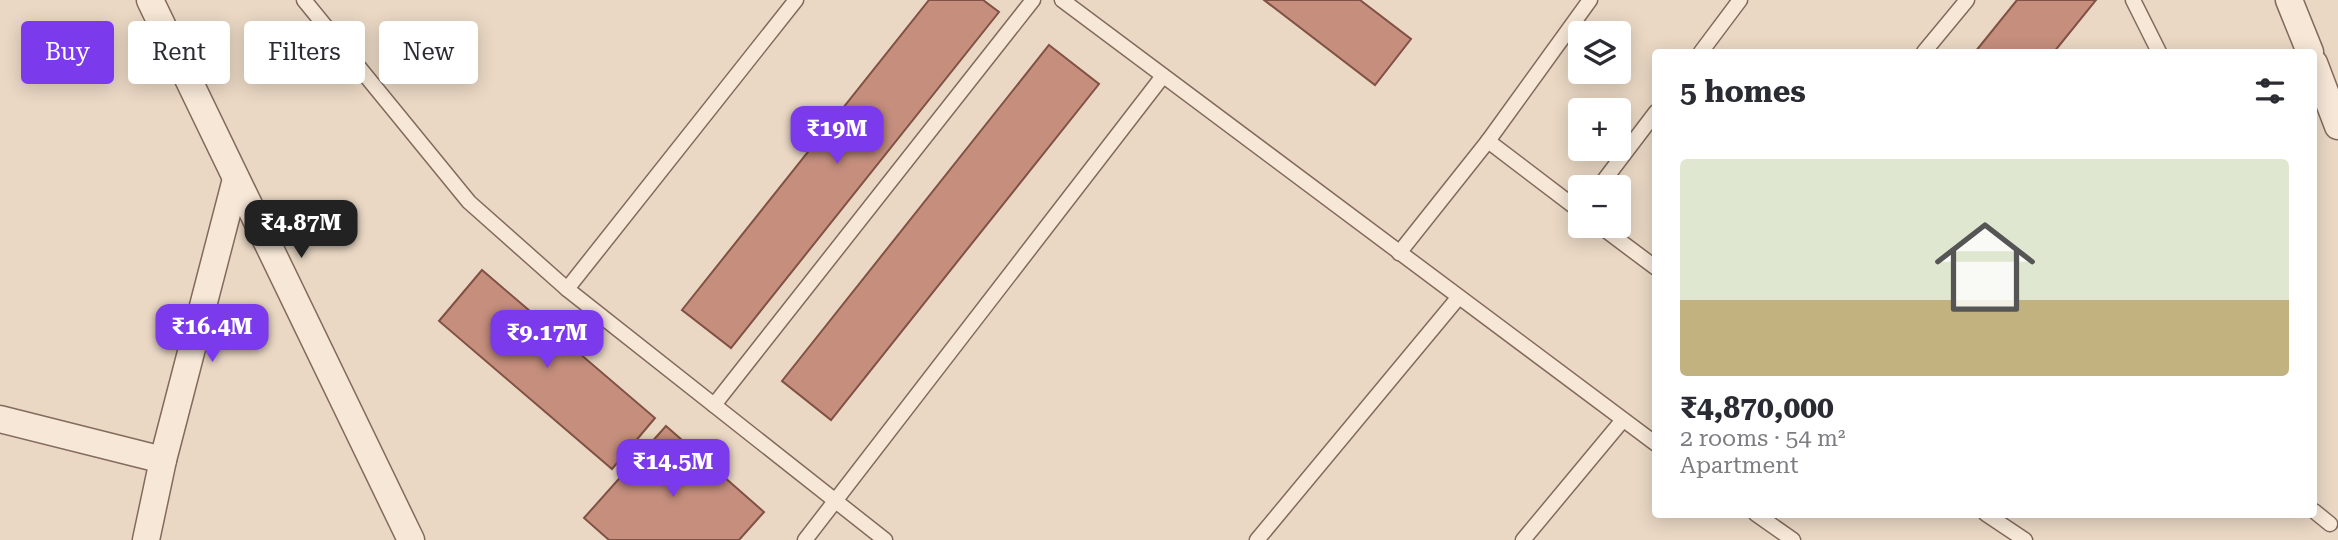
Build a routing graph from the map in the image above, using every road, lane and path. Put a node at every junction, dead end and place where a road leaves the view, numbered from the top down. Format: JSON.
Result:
{"nodes":[{"id":1,"x":150,"y":0,"type":"edge"},
{"id":2,"x":304,"y":0,"type":"edge"},
{"id":3,"x":796,"y":0,"type":"edge"},
{"id":4,"x":1033,"y":0,"type":"edge"},
{"id":5,"x":1062,"y":0,"type":"edge"},
{"id":6,"x":1590,"y":0,"type":"edge"},
{"id":7,"x":1740,"y":0,"type":"edge"},
{"id":8,"x":1967,"y":0,"type":"edge"},
{"id":9,"x":2133,"y":0,"type":"edge"},
{"id":10,"x":2289,"y":0,"type":"edge"},
{"id":11,"x":1703,"y":49,"type":"edge"},
{"id":12,"x":1926,"y":49,"type":"edge"},
{"id":13,"x":2158,"y":49,"type":"edge"},
{"id":14,"x":2309,"y":49,"type":"edge"},
{"id":15,"x":2317,"y":71,"type":"edge"},
{"id":16,"x":1163,"y":76,"type":"junction"},
{"id":17,"x":1652,"y":118,"type":"edge"},
{"id":18,"x":2338,"y":126,"type":"edge"},
{"id":19,"x":1488,"y":141,"type":"junction"},
{"id":20,"x":1608,"y":175,"type":"edge"},
{"id":21,"x":236,"y":179,"type":"junction"},
{"id":22,"x":1568,"y":202,"type":"edge"},
{"id":23,"x":1616,"y":238,"type":"edge"},
{"id":24,"x":1399,"y":253,"type":"junction"},
{"id":25,"x":1652,"y":265,"type":"edge"},
{"id":26,"x":567,"y":289,"type":"junction"},
{"id":27,"x":1458,"y":298,"type":"junction"},
{"id":28,"x":714,"y":405,"type":"junction"},
{"id":29,"x":0,"y":419,"type":"edge"},
{"id":30,"x":1622,"y":421,"type":"junction"},
{"id":31,"x":1652,"y":441,"type":"edge"},
{"id":32,"x":163,"y":460,"type":"junction"},
{"id":33,"x":837,"y":502,"type":"junction"},
{"id":34,"x":2317,"y":513,"type":"edge"},
{"id":35,"x":1762,"y":518,"type":"edge"},
{"id":36,"x":1992,"y":518,"type":"edge"},
{"id":37,"x":2330,"y":524,"type":"dead end"},
{"id":38,"x":146,"y":540,"type":"edge"},
{"id":39,"x":411,"y":540,"type":"edge"},
{"id":40,"x":805,"y":540,"type":"edge"},
{"id":41,"x":885,"y":540,"type":"edge"},
{"id":42,"x":1258,"y":540,"type":"edge"},
{"id":43,"x":1522,"y":540,"type":"edge"},
{"id":44,"x":1793,"y":540,"type":"edge"},
{"id":45,"x":2025,"y":540,"type":"edge"}],
"edges":[{"from":1,"to":21,"type":"street"},
{"from":2,"to":26,"type":"lane"},
{"from":3,"to":26,"type":"lane"},
{"from":4,"to":28,"type":"lane"},
{"from":5,"to":16,"type":"lane"},
{"from":6,"to":19,"type":"lane"},
{"from":7,"to":11,"type":"lane"},
{"from":8,"to":12,"type":"lane"},
{"from":9,"to":13,"type":"lane"},
{"from":10,"to":14,"type":"street"},
{"from":15,"to":18,"type":"street"},
{"from":16,"to":24,"type":"lane"},
{"from":16,"to":33,"type":"lane"},
{"from":17,"to":20,"type":"lane"},
{"from":19,"to":22,"type":"lane"},
{"from":19,"to":24,"type":"lane"},
{"from":21,"to":32,"type":"street"},
{"from":21,"to":39,"type":"street"},
{"from":23,"to":25,"type":"lane"},
{"from":24,"to":27,"type":"lane"},
{"from":26,"to":28,"type":"lane"},
{"from":27,"to":30,"type":"lane"},
{"from":27,"to":42,"type":"lane"},
{"from":28,"to":33,"type":"lane"},
{"from":29,"to":32,"type":"street"},
{"from":30,"to":31,"type":"lane"},
{"from":30,"to":43,"type":"lane"},
{"from":32,"to":38,"type":"street"},
{"from":33,"to":40,"type":"lane"},
{"from":33,"to":41,"type":"lane"},
{"from":34,"to":37,"type":"lane"},
{"from":35,"to":44,"type":"lane"},
{"from":36,"to":45,"type":"lane"}]}
